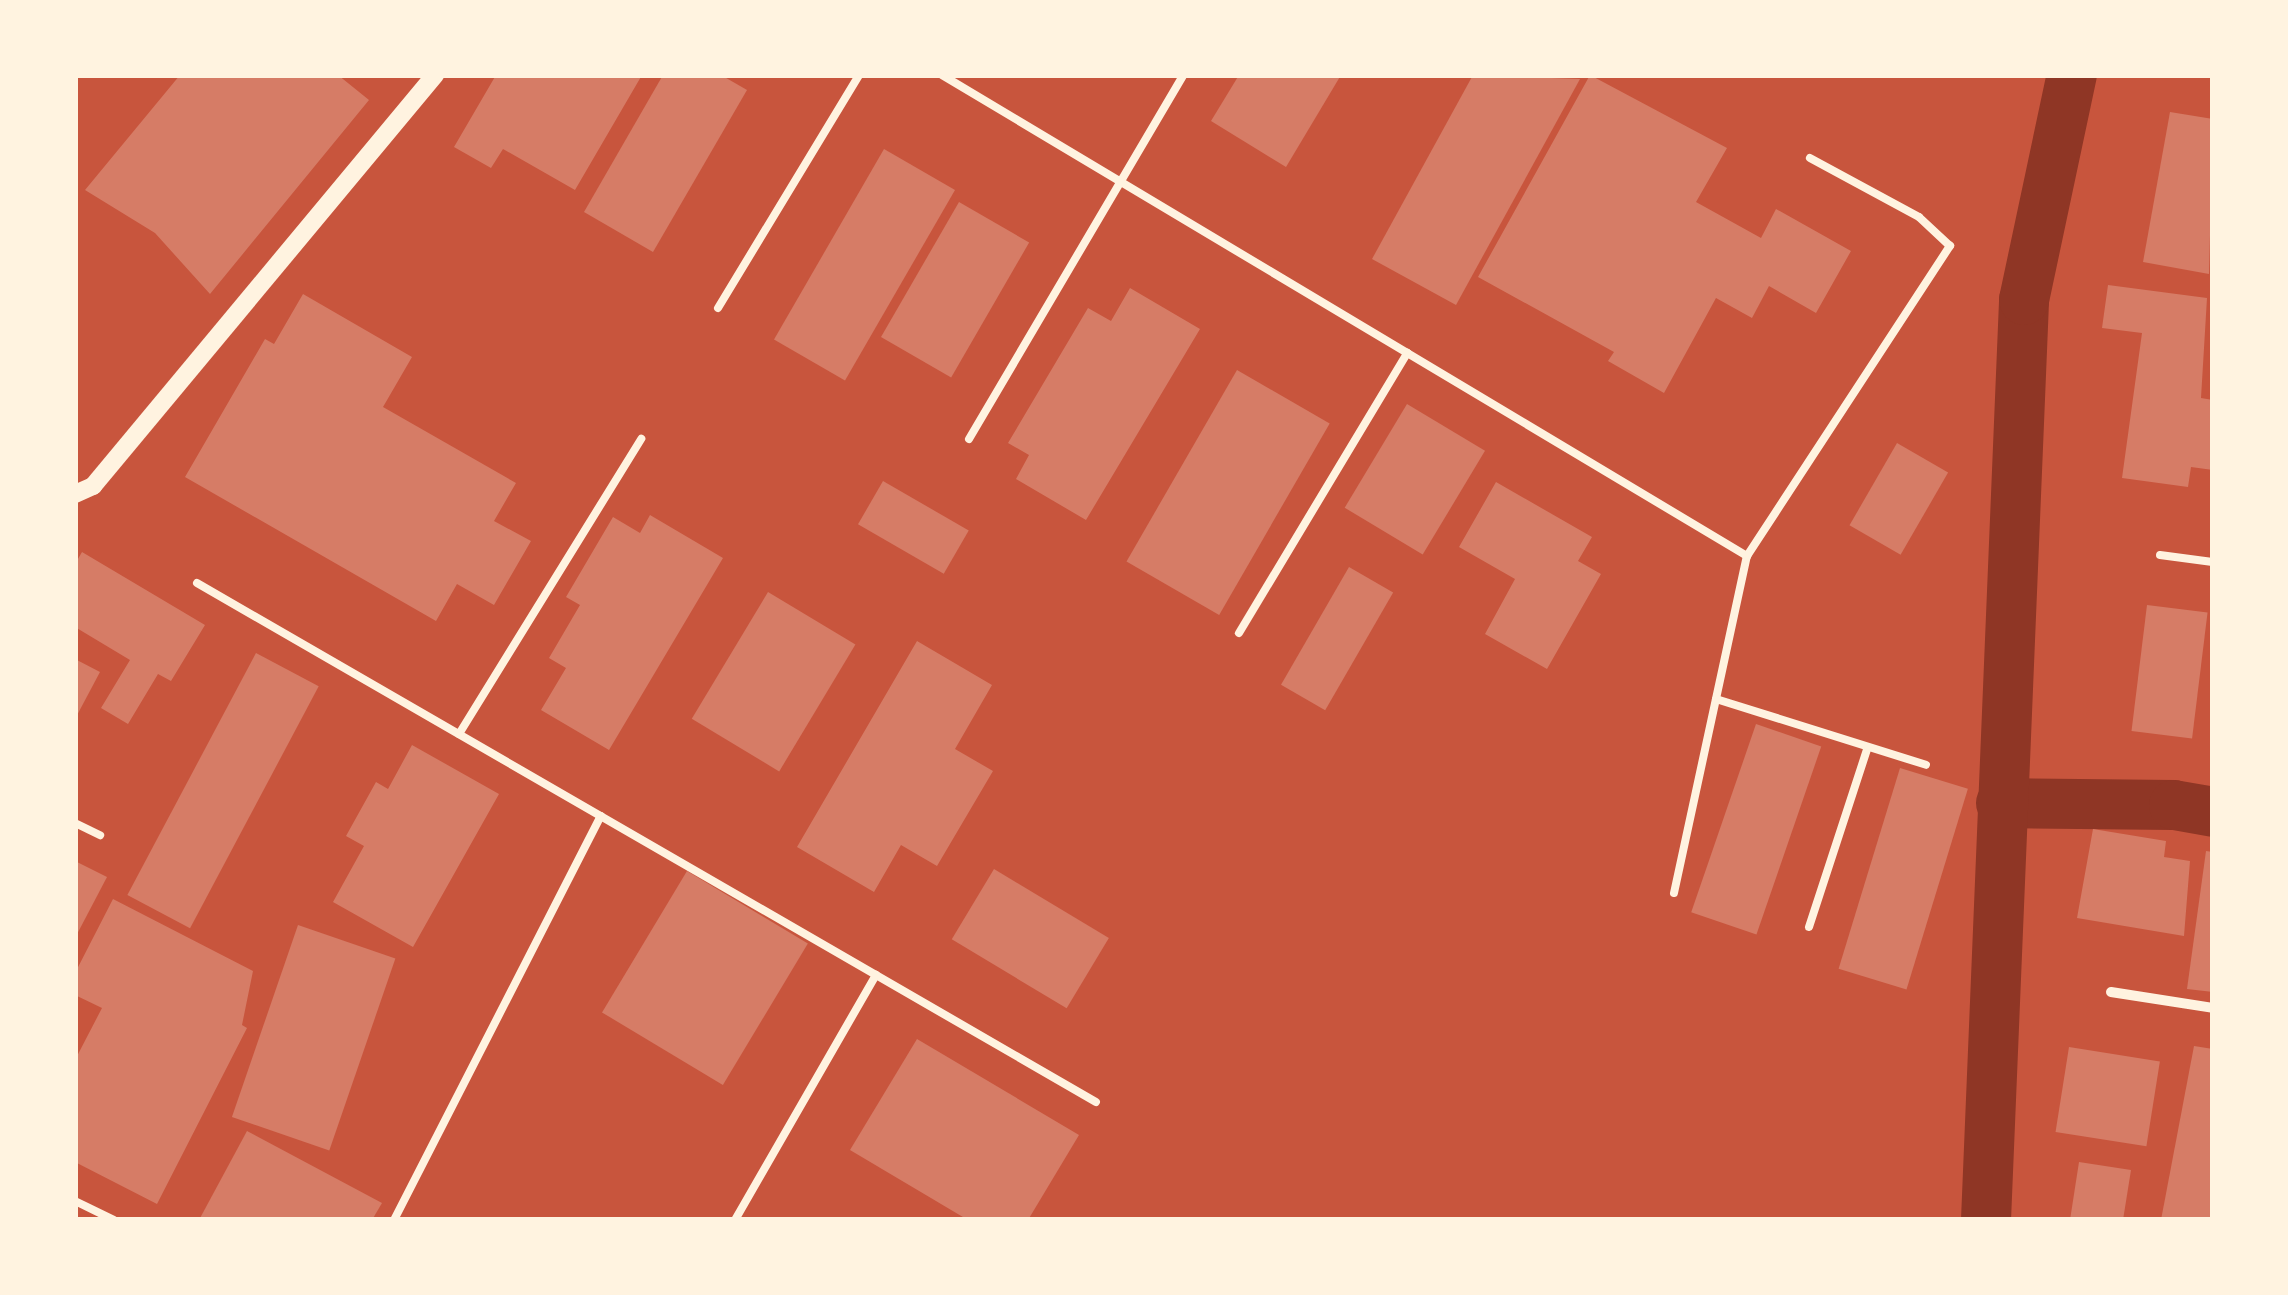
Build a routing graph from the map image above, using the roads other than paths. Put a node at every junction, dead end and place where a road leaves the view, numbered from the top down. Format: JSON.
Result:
{"nodes":[{"id":1,"x":435,"y":75,"type":"edge"},
{"id":2,"x":859,"y":75,"type":"edge"},
{"id":3,"x":942,"y":75,"type":"edge"},
{"id":4,"x":1183,"y":75,"type":"edge"},
{"id":5,"x":1810,"y":158,"type":"dead end"},
{"id":6,"x":1120,"y":182,"type":"junction"},
{"id":7,"x":718,"y":308,"type":"dead end"},
{"id":8,"x":1407,"y":353,"type":"junction"},
{"id":9,"x":641,"y":439,"type":"dead end"},
{"id":10,"x":969,"y":439,"type":"dead end"},
{"id":11,"x":75,"y":494,"type":"edge"},
{"id":12,"x":2160,"y":555,"type":"dead end"},
{"id":13,"x":1747,"y":556,"type":"junction"},
{"id":14,"x":2213,"y":562,"type":"edge"},
{"id":15,"x":197,"y":583,"type":"dead end"},
{"id":16,"x":1239,"y":633,"type":"dead end"},
{"id":17,"x":1716,"y":699,"type":"junction"},
{"id":18,"x":460,"y":734,"type":"junction"},
{"id":19,"x":1868,"y":748,"type":"junction"},
{"id":20,"x":1926,"y":766,"type":"dead end"},
{"id":21,"x":600,"y":816,"type":"junction"},
{"id":22,"x":75,"y":822,"type":"edge"},
{"id":23,"x":100,"y":835,"type":"dead end"},
{"id":24,"x":1674,"y":893,"type":"dead end"},
{"id":25,"x":1809,"y":927,"type":"dead end"},
{"id":26,"x":876,"y":975,"type":"junction"},
{"id":27,"x":2111,"y":992,"type":"dead end"},
{"id":28,"x":2213,"y":1008,"type":"edge"},
{"id":29,"x":1096,"y":1102,"type":"dead end"},
{"id":30,"x":75,"y":1200,"type":"edge"},
{"id":31,"x":114,"y":1220,"type":"edge"},
{"id":32,"x":394,"y":1220,"type":"edge"},
{"id":33,"x":735,"y":1220,"type":"edge"}],
"edges":[{"from":1,"to":11,"type":"street"},
{"from":2,"to":7,"type":"lane"},
{"from":3,"to":6,"type":"lane"},
{"from":4,"to":6,"type":"lane"},
{"from":5,"to":13,"type":"lane"},
{"from":6,"to":8,"type":"lane"},
{"from":6,"to":10,"type":"lane"},
{"from":8,"to":13,"type":"lane"},
{"from":8,"to":16,"type":"lane"},
{"from":9,"to":18,"type":"lane"},
{"from":12,"to":14,"type":"lane"},
{"from":13,"to":17,"type":"lane"},
{"from":15,"to":18,"type":"lane"},
{"from":17,"to":19,"type":"lane"},
{"from":17,"to":24,"type":"lane"},
{"from":18,"to":21,"type":"lane"},
{"from":19,"to":20,"type":"lane"},
{"from":19,"to":25,"type":"lane"},
{"from":21,"to":26,"type":"lane"},
{"from":21,"to":32,"type":"lane"},
{"from":22,"to":23,"type":"lane"},
{"from":26,"to":29,"type":"lane"},
{"from":26,"to":33,"type":"lane"},
{"from":27,"to":28,"type":"street"},
{"from":30,"to":31,"type":"lane"}]}
